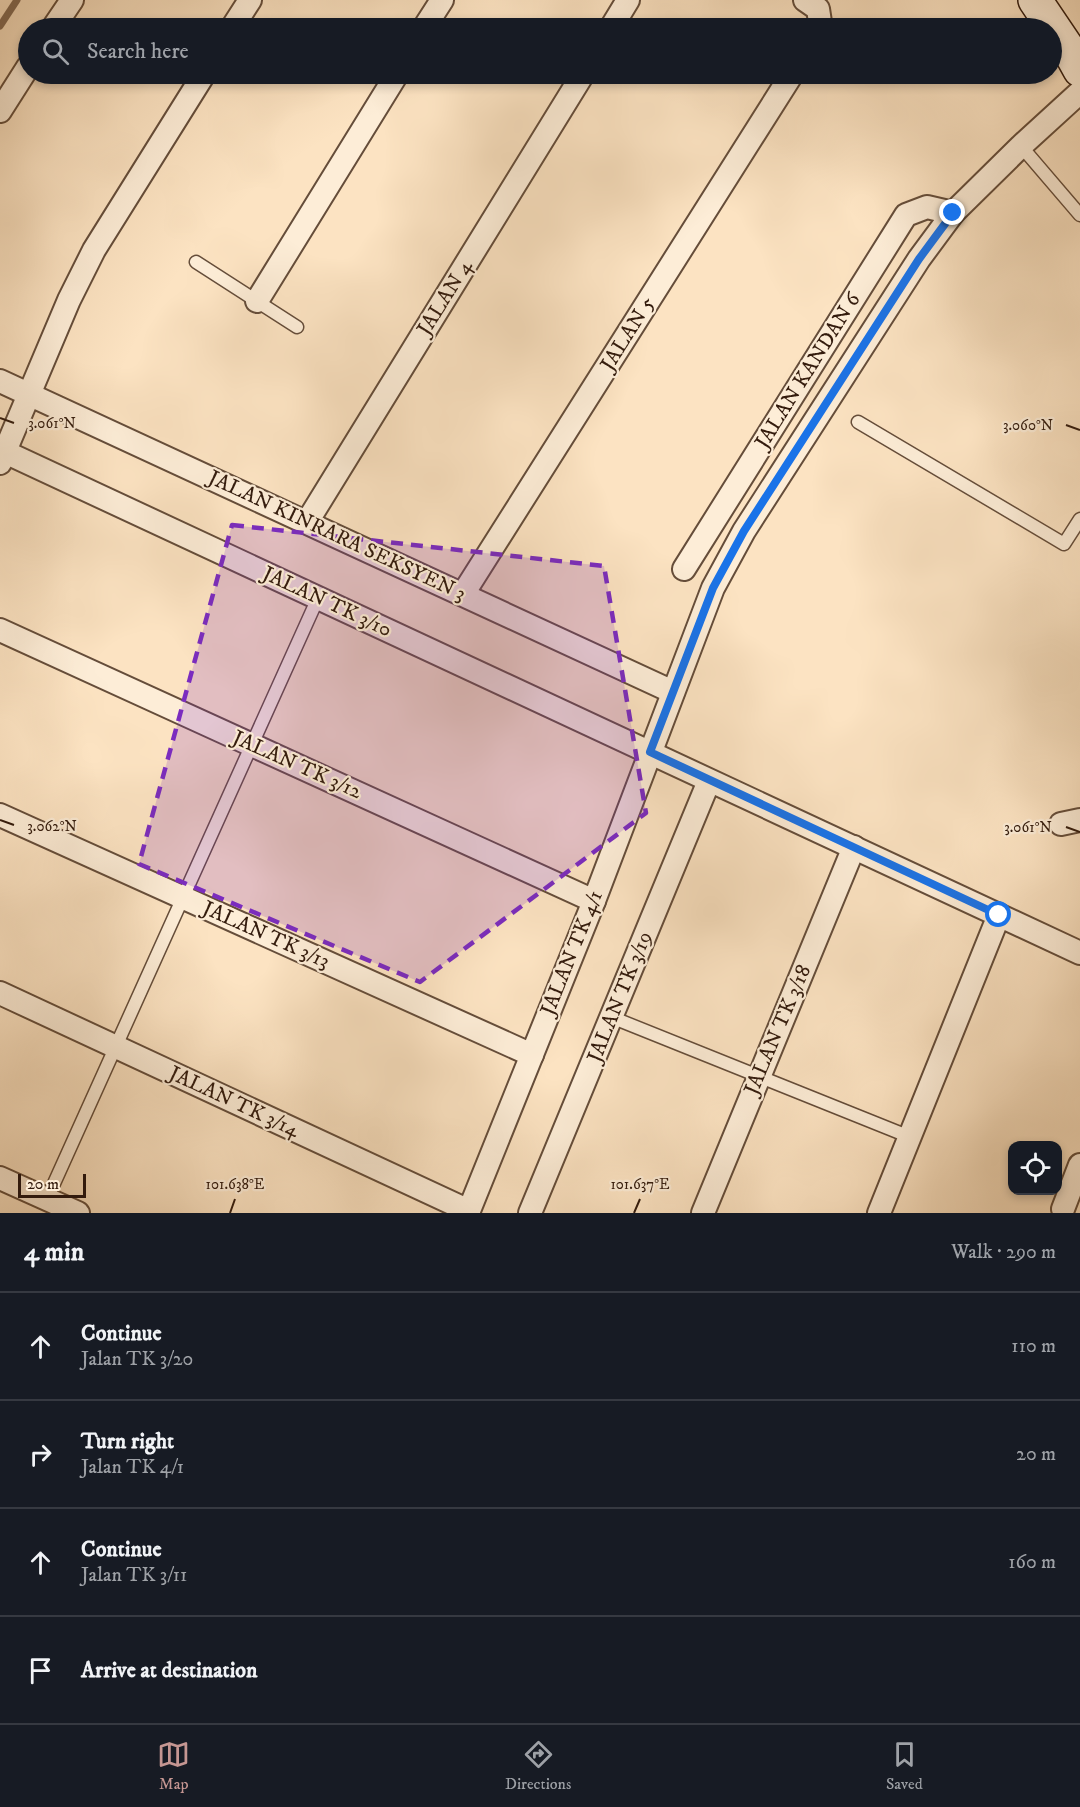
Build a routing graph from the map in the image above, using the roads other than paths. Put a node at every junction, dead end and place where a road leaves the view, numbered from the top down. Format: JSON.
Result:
{"nodes":[{"id":1,"x":72,"y":0,"type":"edge"},
{"id":2,"x":250,"y":0,"type":"edge"},
{"id":3,"x":442,"y":0,"type":"edge"},
{"id":4,"x":628,"y":0,"type":"edge"},
{"id":5,"x":805,"y":0,"type":"edge"},
{"id":6,"x":1035,"y":0,"type":"edge"},
{"id":7,"x":60,"y":18,"type":"edge"},
{"id":8,"x":238,"y":18,"type":"edge"},
{"id":9,"x":430,"y":18,"type":"edge"},
{"id":10,"x":617,"y":18,"type":"edge"},
{"id":11,"x":819,"y":18,"type":"edge"},
{"id":12,"x":1047,"y":18,"type":"edge"},
{"id":13,"x":1062,"y":40,"type":"edge"},
{"id":14,"x":1080,"y":70,"type":"edge"},
{"id":15,"x":18,"y":83,"type":"edge"},
{"id":16,"x":198,"y":84,"type":"edge"},
{"id":17,"x":391,"y":84,"type":"edge"},
{"id":18,"x":577,"y":84,"type":"edge"},
{"id":19,"x":786,"y":84,"type":"edge"},
{"id":20,"x":1080,"y":92,"type":"edge"},
{"id":21,"x":0,"y":111,"type":"edge"},
{"id":22,"x":1021,"y":146,"type":"junction"},
{"id":23,"x":953,"y":213,"type":"junction"},
{"id":24,"x":1080,"y":216,"type":"edge"},
{"id":25,"x":196,"y":262,"type":"dead end"},
{"id":26,"x":257,"y":301,"type":"junction"},
{"id":27,"x":297,"y":327,"type":"dead end"},
{"id":28,"x":0,"y":381,"type":"edge"},
{"id":29,"x":28,"y":395,"type":"junction"},
{"id":30,"x":858,"y":422,"type":"dead end"},
{"id":31,"x":2,"y":458,"type":"edge"},
{"id":32,"x":1080,"y":519,"type":"edge"},
{"id":33,"x":307,"y":522,"type":"junction"},
{"id":34,"x":684,"y":569,"type":"dead end"},
{"id":35,"x":463,"y":594,"type":"junction"},
{"id":36,"x":318,"y":598,"type":"junction"},
{"id":37,"x":0,"y":630,"type":"edge"},
{"id":38,"x":673,"y":692,"type":"junction"},
{"id":39,"x":252,"y":745,"type":"junction"},
{"id":40,"x":650,"y":752,"type":"junction"},
{"id":41,"x":709,"y":781,"type":"junction"},
{"id":42,"x":0,"y":815,"type":"edge"},
{"id":43,"x":854,"y":847,"type":"junction"},
{"id":44,"x":183,"y":898,"type":"junction"},
{"id":45,"x":594,"y":901,"type":"junction"},
{"id":46,"x":999,"y":915,"type":"junction"},
{"id":47,"x":1080,"y":953,"type":"edge"},
{"id":48,"x":0,"y":993,"type":"edge"},
{"id":49,"x":611,"y":1017,"type":"junction"},
{"id":50,"x":116,"y":1047,"type":"junction"},
{"id":51,"x":532,"y":1055,"type":"junction"},
{"id":52,"x":758,"y":1076,"type":"junction"},
{"id":53,"x":910,"y":1137,"type":"junction"},
{"id":54,"x":1080,"y":1165,"type":"edge"},
{"id":55,"x":0,"y":1178,"type":"edge"},
{"id":56,"x":44,"y":1206,"type":"edge"},
{"id":57,"x":1063,"y":1209,"type":"dead end"},
{"id":58,"x":468,"y":1212,"type":"edge"},
{"id":59,"x":78,"y":1213,"type":"edge"},
{"id":60,"x":530,"y":1213,"type":"edge"},
{"id":61,"x":703,"y":1213,"type":"edge"},
{"id":62,"x":879,"y":1213,"type":"edge"}],
"edges":[{"from":1,"to":7,"type":"street"},
{"from":2,"to":8,"type":"street"},
{"from":3,"to":9,"type":"street"},
{"from":4,"to":10,"type":"street"},
{"from":5,"to":11,"type":"street"},
{"from":6,"to":12,"type":"street"},
{"from":13,"to":14,"type":"street"},
{"from":15,"to":21,"type":"street"},
{"from":16,"to":29,"type":"street"},
{"from":17,"to":26,"type":"street"},
{"from":18,"to":33,"type":"street","name":"JALAN 4"},
{"from":19,"to":35,"type":"street","name":"JALAN 5"},
{"from":20,"to":22,"type":"street","name":"JALAN TK 4/1"},
{"from":22,"to":23,"type":"street","name":"JALAN TK 4/1"},
{"from":22,"to":24,"type":"lane"},
{"from":23,"to":34,"type":"street","name":"JALAN KANDAN 6"},
{"from":23,"to":38,"type":"street","name":"JALAN TK 4/1"},
{"from":25,"to":26,"type":"lane"},
{"from":26,"to":27,"type":"lane"},
{"from":28,"to":29,"type":"street","name":"JALAN KINRARA SEKSYEN 3"},
{"from":29,"to":31,"type":"street"},
{"from":29,"to":33,"type":"street","name":"JALAN KINRARA SEKSYEN 3"},
{"from":30,"to":32,"type":"lane"},
{"from":31,"to":36,"type":"street","name":"JALAN TK 3/10"},
{"from":33,"to":35,"type":"street","name":"JALAN KINRARA SEKSYEN 3"},
{"from":35,"to":38,"type":"street","name":"JALAN KINRARA SEKSYEN 3"},
{"from":36,"to":39,"type":"lane"},
{"from":36,"to":40,"type":"street","name":"JALAN TK 3/10"},
{"from":37,"to":39,"type":"street","name":"JALAN TK 3/12"},
{"from":38,"to":40,"type":"street","name":"JALAN TK 4/1"},
{"from":39,"to":44,"type":"lane"},
{"from":39,"to":45,"type":"street","name":"JALAN TK 3/12"},
{"from":40,"to":41,"type":"street","name":"JALAN TK 3/10"},
{"from":40,"to":45,"type":"street","name":"JALAN TK 4/1"},
{"from":41,"to":43,"type":"street","name":"JALAN TK 3/10"},
{"from":41,"to":49,"type":"street","name":"JALAN TK 3/19"},
{"from":42,"to":44,"type":"street","name":"JALAN TK 3/13"},
{"from":43,"to":46,"type":"street","name":"JALAN TK 3/10"},
{"from":43,"to":52,"type":"street","name":"JALAN TK 3/18"},
{"from":44,"to":50,"type":"lane"},
{"from":44,"to":51,"type":"street","name":"JALAN TK 3/13"},
{"from":45,"to":51,"type":"street","name":"JALAN TK 4/1"},
{"from":46,"to":47,"type":"street","name":"JALAN TK 3/10"},
{"from":46,"to":53,"type":"street"},
{"from":48,"to":50,"type":"street","name":"JALAN TK 3/14"},
{"from":49,"to":52,"type":"lane"},
{"from":49,"to":60,"type":"street","name":"JALAN TK 3/19"},
{"from":50,"to":56,"type":"lane"},
{"from":50,"to":58,"type":"street","name":"JALAN TK 3/14"},
{"from":51,"to":58,"type":"street","name":"JALAN TK 4/1"},
{"from":52,"to":53,"type":"lane"},
{"from":52,"to":61,"type":"street","name":"JALAN TK 3/18"},
{"from":53,"to":62,"type":"street"},
{"from":54,"to":57,"type":"street"},
{"from":55,"to":56,"type":"street"},
{"from":56,"to":59,"type":"street"}]}
